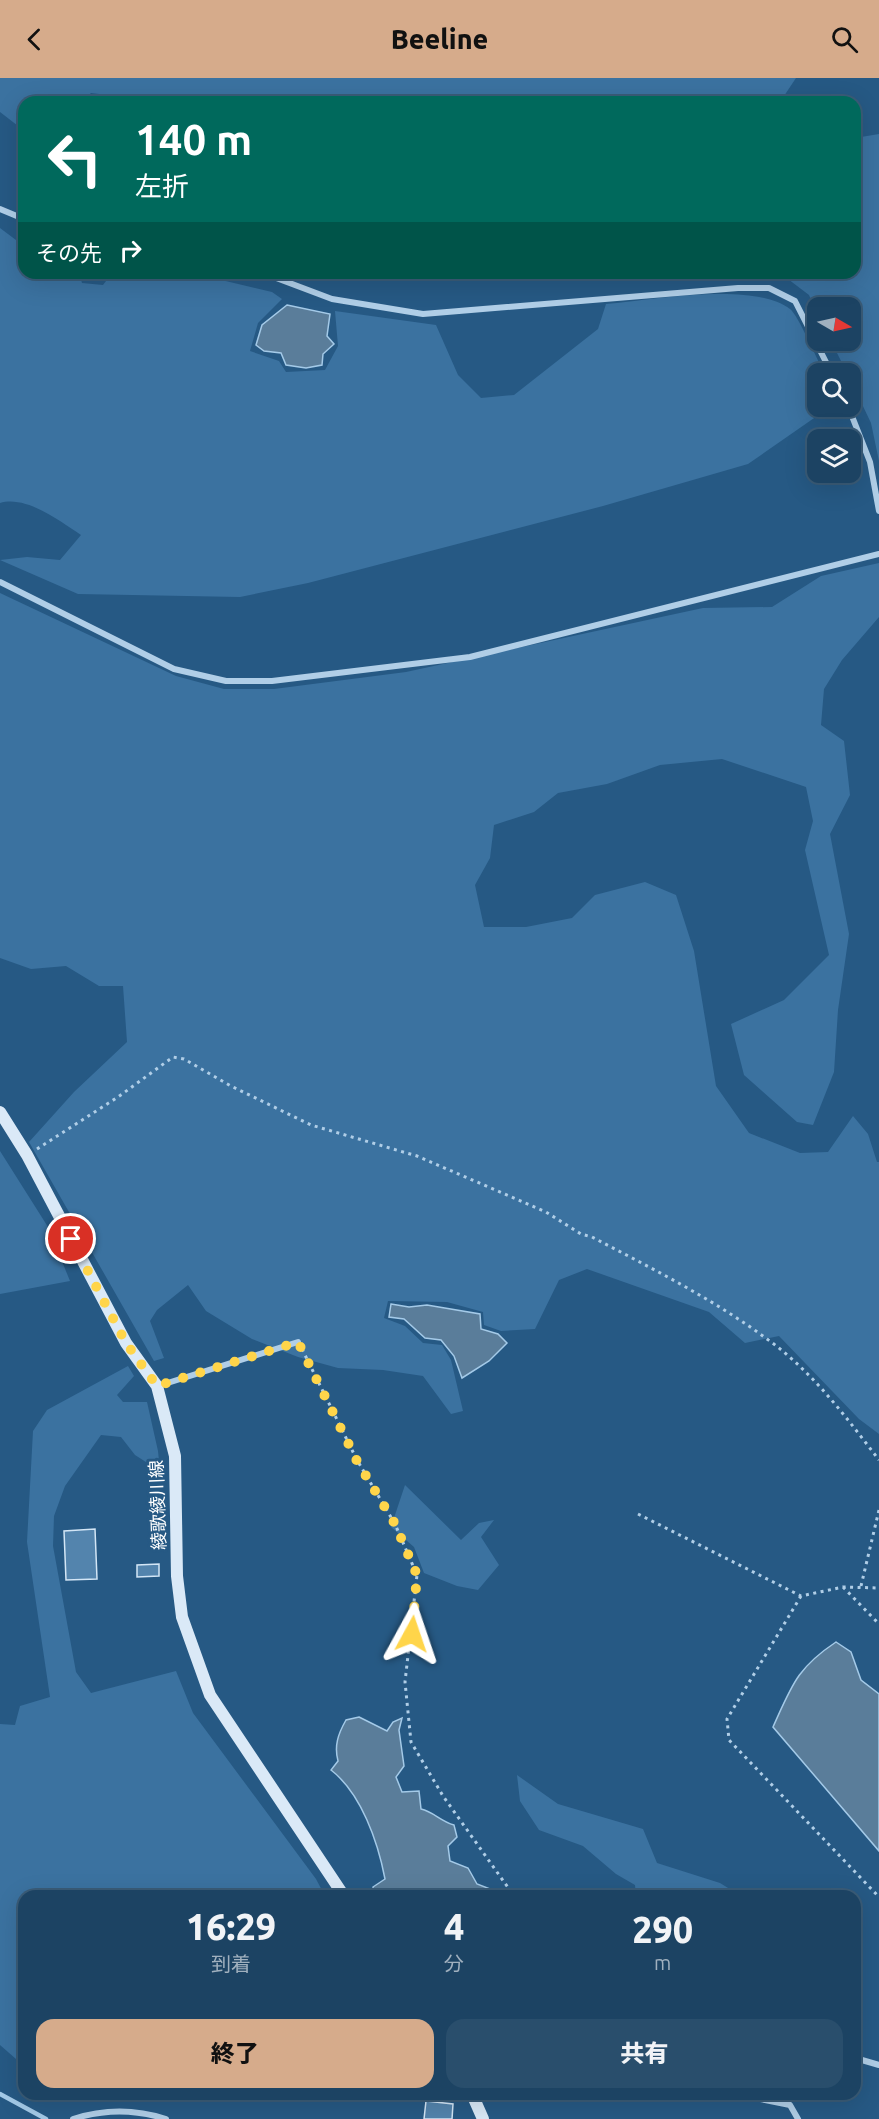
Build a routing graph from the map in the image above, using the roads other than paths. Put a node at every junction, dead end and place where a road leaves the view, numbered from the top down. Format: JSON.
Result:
{"nodes":[{"id":1,"x":0,"y":209,"type":"edge"},
{"id":2,"x":18,"y":216,"type":"edge"},
{"id":3,"x":279,"y":279,"type":"edge"},
{"id":4,"x":826,"y":363,"type":"edge"},
{"id":5,"x":852,"y":417,"type":"edge"},
{"id":6,"x":879,"y":512,"type":"edge"},
{"id":7,"x":879,"y":554,"type":"edge"},
{"id":8,"x":0,"y":582,"type":"edge"},
{"id":9,"x":0,"y":1112,"type":"edge"},
{"id":10,"x":298,"y":1342,"type":"road end"},
{"id":11,"x":157,"y":1386,"type":"junction"},
{"id":12,"x":340,"y":1890,"type":"edge"},
{"id":13,"x":861,"y":2060,"type":"edge"},
{"id":14,"x":879,"y":2065,"type":"edge"},
{"id":15,"x":475,"y":2100,"type":"edge"},
{"id":16,"x":765,"y":2100,"type":"edge"},
{"id":17,"x":785,"y":2100,"type":"edge"},
{"id":18,"x":790,"y":2105,"type":"junction"},
{"id":19,"x":73,"y":2119,"type":"edge"},
{"id":20,"x":166,"y":2119,"type":"edge"},
{"id":21,"x":483,"y":2119,"type":"edge"},
{"id":22,"x":798,"y":2119,"type":"edge"}],
"edges":[{"from":1,"to":2,"type":"street"},
{"from":3,"to":4,"type":"street"},
{"from":5,"to":6,"type":"street"},
{"from":7,"to":8,"type":"street"},
{"from":9,"to":11,"type":"main road","name":"綾歌綾川線"},
{"from":10,"to":11,"type":"street"},
{"from":11,"to":12,"type":"main road","name":"綾歌綾川線"},
{"from":13,"to":14,"type":"street"},
{"from":15,"to":21,"type":"main road"},
{"from":16,"to":18,"type":"street"},
{"from":17,"to":18,"type":"street"},
{"from":18,"to":22,"type":"street"},
{"from":19,"to":20,"type":"street"}]}
